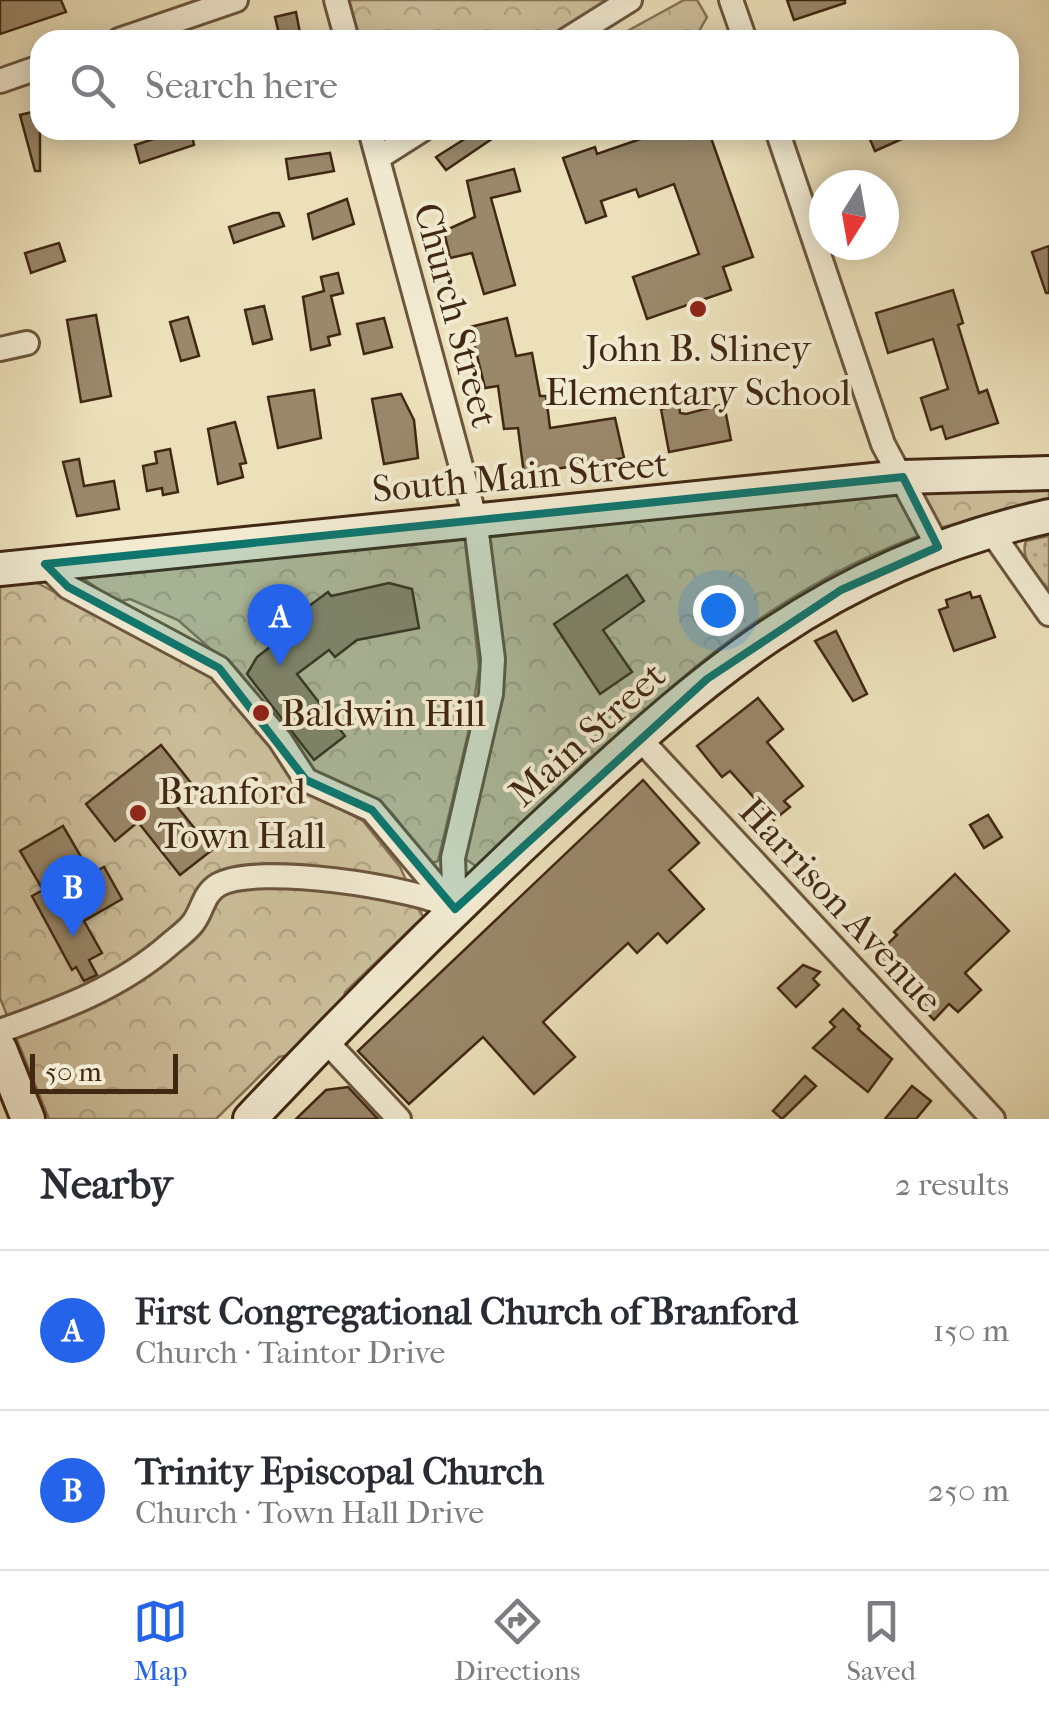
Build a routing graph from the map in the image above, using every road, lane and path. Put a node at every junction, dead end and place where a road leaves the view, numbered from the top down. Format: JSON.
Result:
{"nodes":[{"id":1,"x":236,"y":0,"type":"edge"},
{"id":2,"x":336,"y":0,"type":"edge"},
{"id":3,"x":630,"y":0,"type":"edge"},
{"id":4,"x":731,"y":0,"type":"edge"},
{"id":5,"x":148,"y":30,"type":"edge"},
{"id":6,"x":344,"y":30,"type":"edge"},
{"id":7,"x":582,"y":30,"type":"edge"},
{"id":8,"x":742,"y":30,"type":"edge"},
{"id":9,"x":30,"y":70,"type":"edge"},
{"id":10,"x":0,"y":81,"type":"edge"},
{"id":11,"x":373,"y":140,"type":"edge"},
{"id":12,"x":406,"y":140,"type":"edge"},
{"id":13,"x":780,"y":140,"type":"edge"},
{"id":14,"x":378,"y":158,"type":"junction"},
{"id":15,"x":27,"y":344,"type":"dead end"},
{"id":16,"x":0,"y":350,"type":"edge"},
{"id":17,"x":1049,"y":473,"type":"edge"},
{"id":18,"x":903,"y":477,"type":"junction"},
{"id":19,"x":1049,"y":516,"type":"edge"},
{"id":20,"x":475,"y":518,"type":"junction"},
{"id":21,"x":990,"y":530,"type":"junction"},
{"id":22,"x":938,"y":546,"type":"junction"},
{"id":23,"x":45,"y":564,"type":"junction"},
{"id":24,"x":0,"y":570,"type":"edge"},
{"id":25,"x":1049,"y":614,"type":"edge"},
{"id":26,"x":638,"y":738,"type":"junction"},
{"id":27,"x":455,"y":909,"type":"junction"},
{"id":28,"x":0,"y":1032,"type":"edge"},
{"id":29,"x":325,"y":1040,"type":"junction"},
{"id":30,"x":0,"y":1049,"type":"edge"},
{"id":31,"x":28,"y":1119,"type":"edge"},
{"id":32,"x":250,"y":1119,"type":"edge"},
{"id":33,"x":399,"y":1119,"type":"edge"},
{"id":34,"x":993,"y":1119,"type":"edge"}],
"edges":[{"from":1,"to":5,"type":"street"},
{"from":2,"to":6,"type":"street"},
{"from":3,"to":7,"type":"street"},
{"from":4,"to":8,"type":"street"},
{"from":9,"to":10,"type":"street"},
{"from":11,"to":14,"type":"street","name":"Church Street"},
{"from":12,"to":14,"type":"street"},
{"from":13,"to":18,"type":"street"},
{"from":14,"to":20,"type":"street","name":"Church Street"},
{"from":15,"to":16,"type":"street"},
{"from":17,"to":18,"type":"street","name":"South Main Street"},
{"from":18,"to":20,"type":"street","name":"South Main Street"},
{"from":18,"to":22,"type":"street"},
{"from":19,"to":21,"type":"street","name":"Main Street"},
{"from":20,"to":23,"type":"street","name":"South Main Street"},
{"from":20,"to":27,"type":"street","name":"Church Street"},
{"from":21,"to":22,"type":"street","name":"Main Street"},
{"from":21,"to":25,"type":"street"},
{"from":22,"to":26,"type":"street","name":"Main Street"},
{"from":23,"to":24,"type":"street","name":"South Main Street"},
{"from":23,"to":27,"type":"street"},
{"from":26,"to":27,"type":"street","name":"Main Street"},
{"from":26,"to":34,"type":"street","name":"Harrison Avenue"},
{"from":27,"to":28,"type":"street"},
{"from":27,"to":29,"type":"street","name":"Main Street"},
{"from":29,"to":32,"type":"street","name":"Main Street"},
{"from":29,"to":33,"type":"street"},
{"from":30,"to":31,"type":"street"}]}
